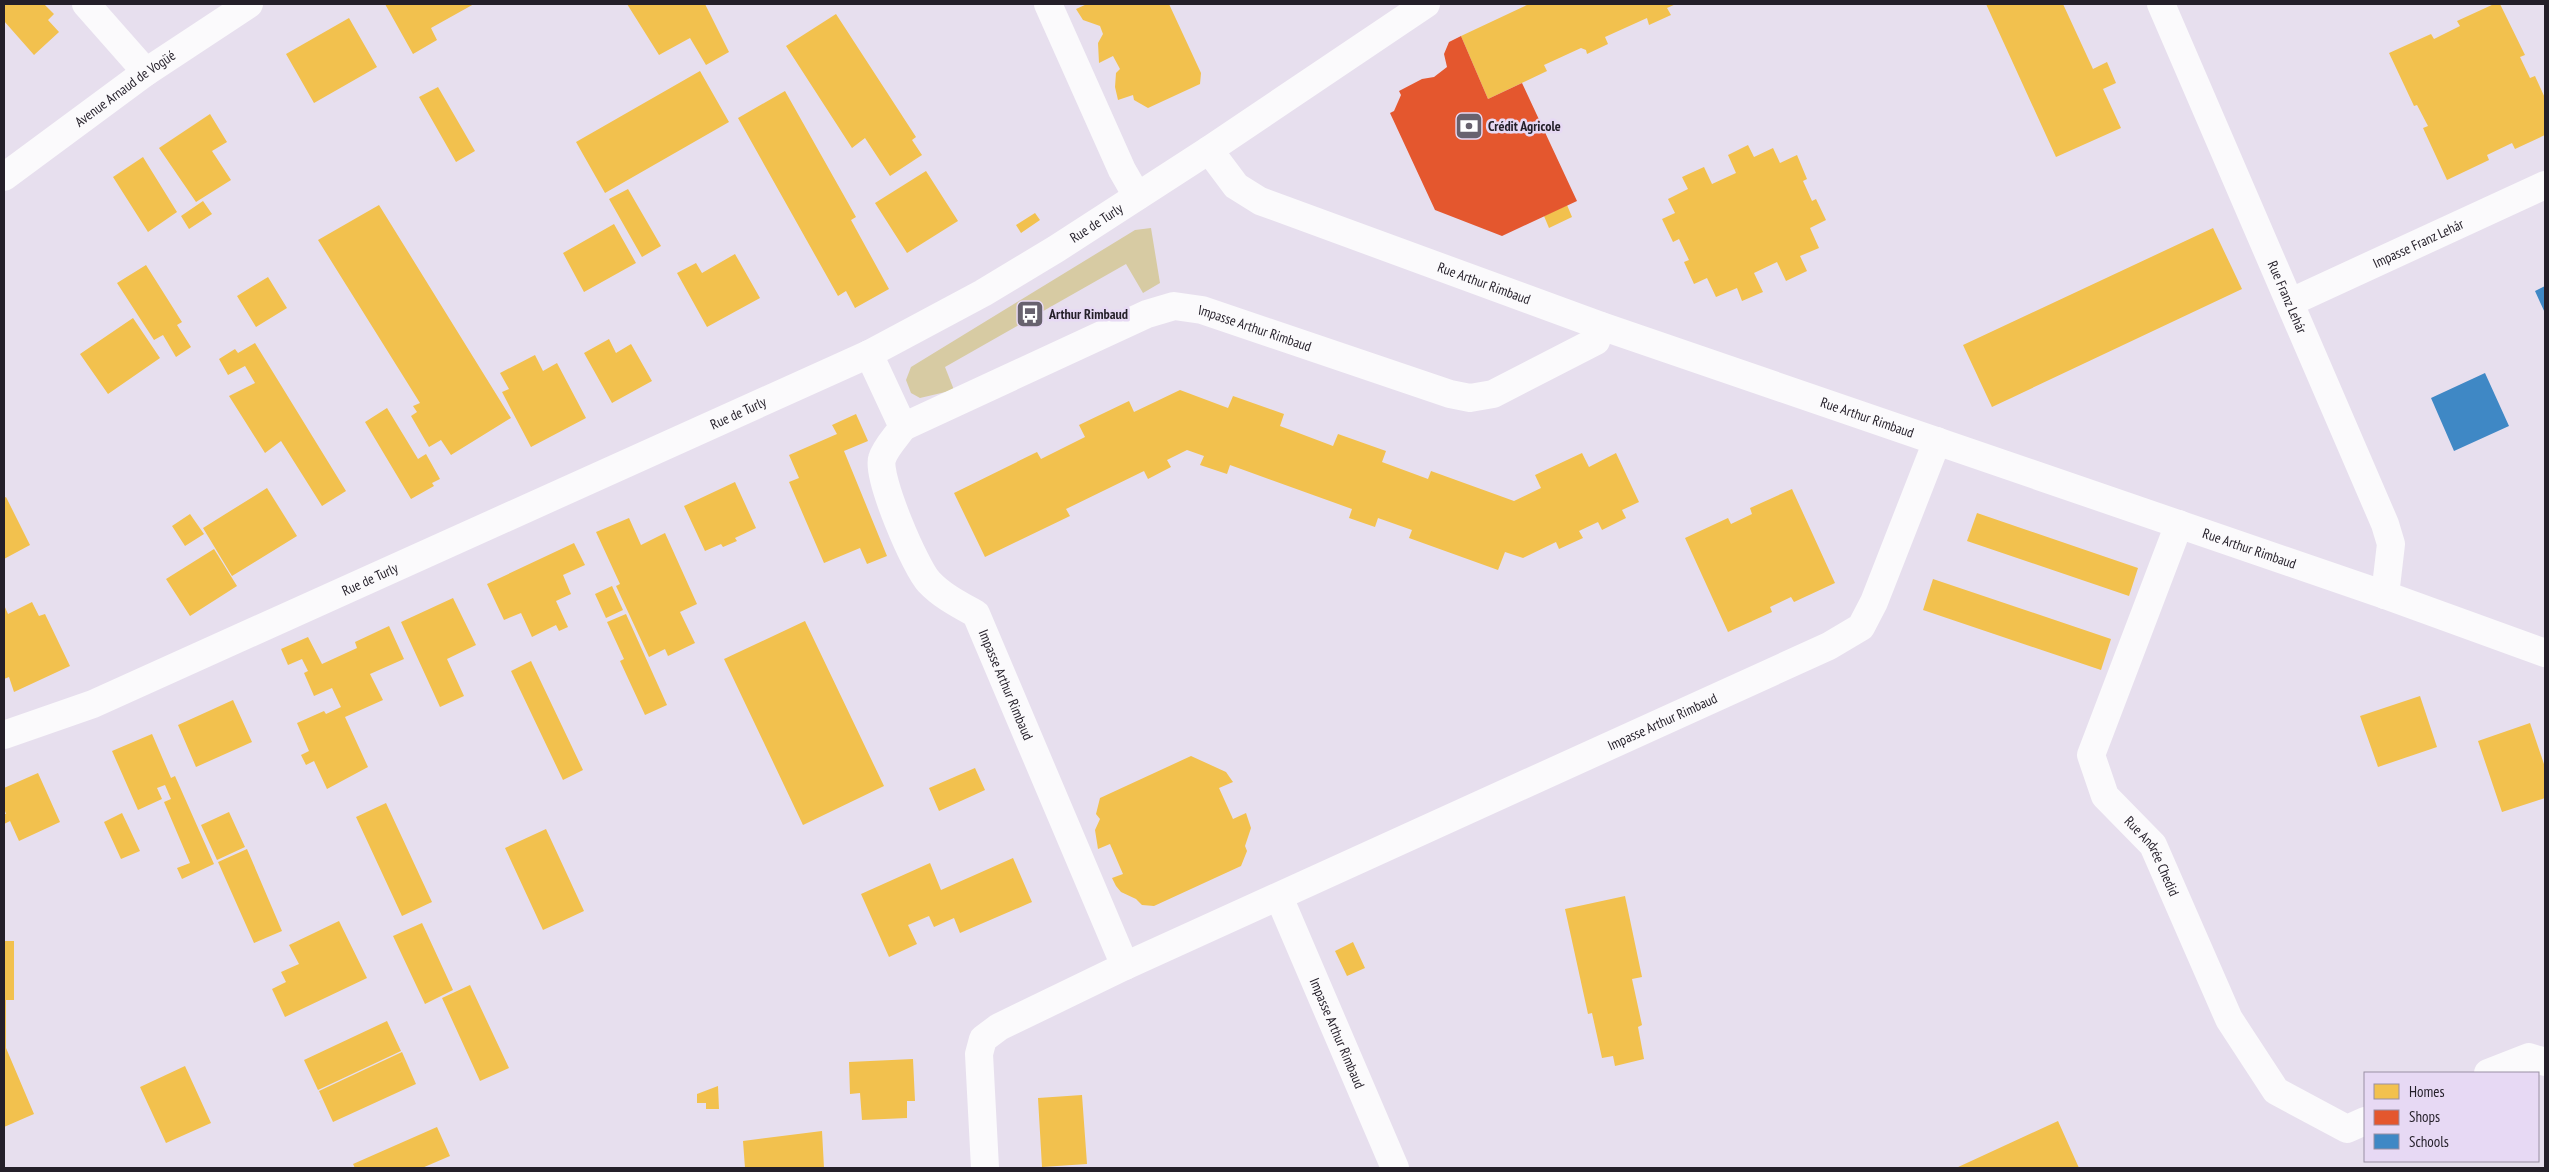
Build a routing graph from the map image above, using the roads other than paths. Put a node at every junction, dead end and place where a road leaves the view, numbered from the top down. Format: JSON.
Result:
{"nodes":[{"id":1,"x":86,"y":4,"type":"edge"},
{"id":2,"x":249,"y":4,"type":"edge"},
{"id":3,"x":1048,"y":4,"type":"edge"},
{"id":4,"x":1426,"y":4,"type":"edge"},
{"id":5,"x":2161,"y":4,"type":"edge"},
{"id":6,"x":146,"y":72,"type":"junction"},
{"id":7,"x":1210,"y":150,"type":"junction"},
{"id":8,"x":4,"y":177,"type":"edge"},
{"id":9,"x":2545,"y":185,"type":"edge"},
{"id":10,"x":1137,"y":196,"type":"junction"},
{"id":11,"x":2291,"y":302,"type":"junction"},
{"id":12,"x":1601,"y":326,"type":"junction"},
{"id":13,"x":869,"y":354,"type":"junction"},
{"id":14,"x":903,"y":427,"type":"junction"},
{"id":15,"x":1937,"y":441,"type":"junction"},
{"id":16,"x":2179,"y":524,"type":"junction"},
{"id":17,"x":2385,"y":595,"type":"junction"},
{"id":18,"x":2545,"y":652,"type":"edge"},
{"id":19,"x":4,"y":735,"type":"edge"},
{"id":20,"x":1279,"y":897,"type":"junction"},
{"id":21,"x":1125,"y":966,"type":"junction"},
{"id":22,"x":2545,"y":1062,"type":"edge"},
{"id":23,"x":2491,"y":1072,"type":"edge"},
{"id":24,"x":2364,"y":1121,"type":"edge"},
{"id":25,"x":985,"y":1168,"type":"edge"},
{"id":26,"x":1395,"y":1168,"type":"edge"}],
"edges":[{"from":1,"to":6,"type":"street"},
{"from":2,"to":6,"type":"street","name":"Avenue Arnaud de Vogüé"},
{"from":3,"to":10,"type":"street"},
{"from":4,"to":7,"type":"street","name":"Rue de Turly"},
{"from":5,"to":11,"type":"street","name":"Rue Franz Lehár"},
{"from":6,"to":8,"type":"street","name":"Avenue Arnaud de Vogüé"},
{"from":7,"to":10,"type":"street","name":"Rue de Turly"},
{"from":7,"to":12,"type":"street","name":"Rue Arthur Rimbaud"},
{"from":9,"to":11,"type":"street","name":"Impasse Franz Lehár"},
{"from":10,"to":13,"type":"street","name":"Rue de Turly"},
{"from":11,"to":17,"type":"street","name":"Rue Franz Lehár"},
{"from":12,"to":14,"type":"street","name":"Impasse Arthur Rimbaud"},
{"from":12,"to":15,"type":"street","name":"Rue Arthur Rimbaud"},
{"from":13,"to":14,"type":"street"},
{"from":13,"to":19,"type":"street","name":"Rue de Turly"},
{"from":14,"to":21,"type":"street","name":"Impasse Arthur Rimbaud"},
{"from":15,"to":16,"type":"street","name":"Rue Arthur Rimbaud"},
{"from":15,"to":20,"type":"street","name":"Impasse Arthur Rimbaud"},
{"from":16,"to":17,"type":"street","name":"Rue Arthur Rimbaud"},
{"from":16,"to":24,"type":"street","name":"Rue Andrée Chedid"},
{"from":17,"to":18,"type":"street","name":"Rue Arthur Rimbaud"},
{"from":20,"to":21,"type":"street","name":"Impasse Arthur Rimbaud"},
{"from":20,"to":26,"type":"street","name":"Impasse Arthur Rimbaud"},
{"from":21,"to":25,"type":"street","name":"Impasse Arthur Rimbaud"},
{"from":22,"to":23,"type":"street"}]}
